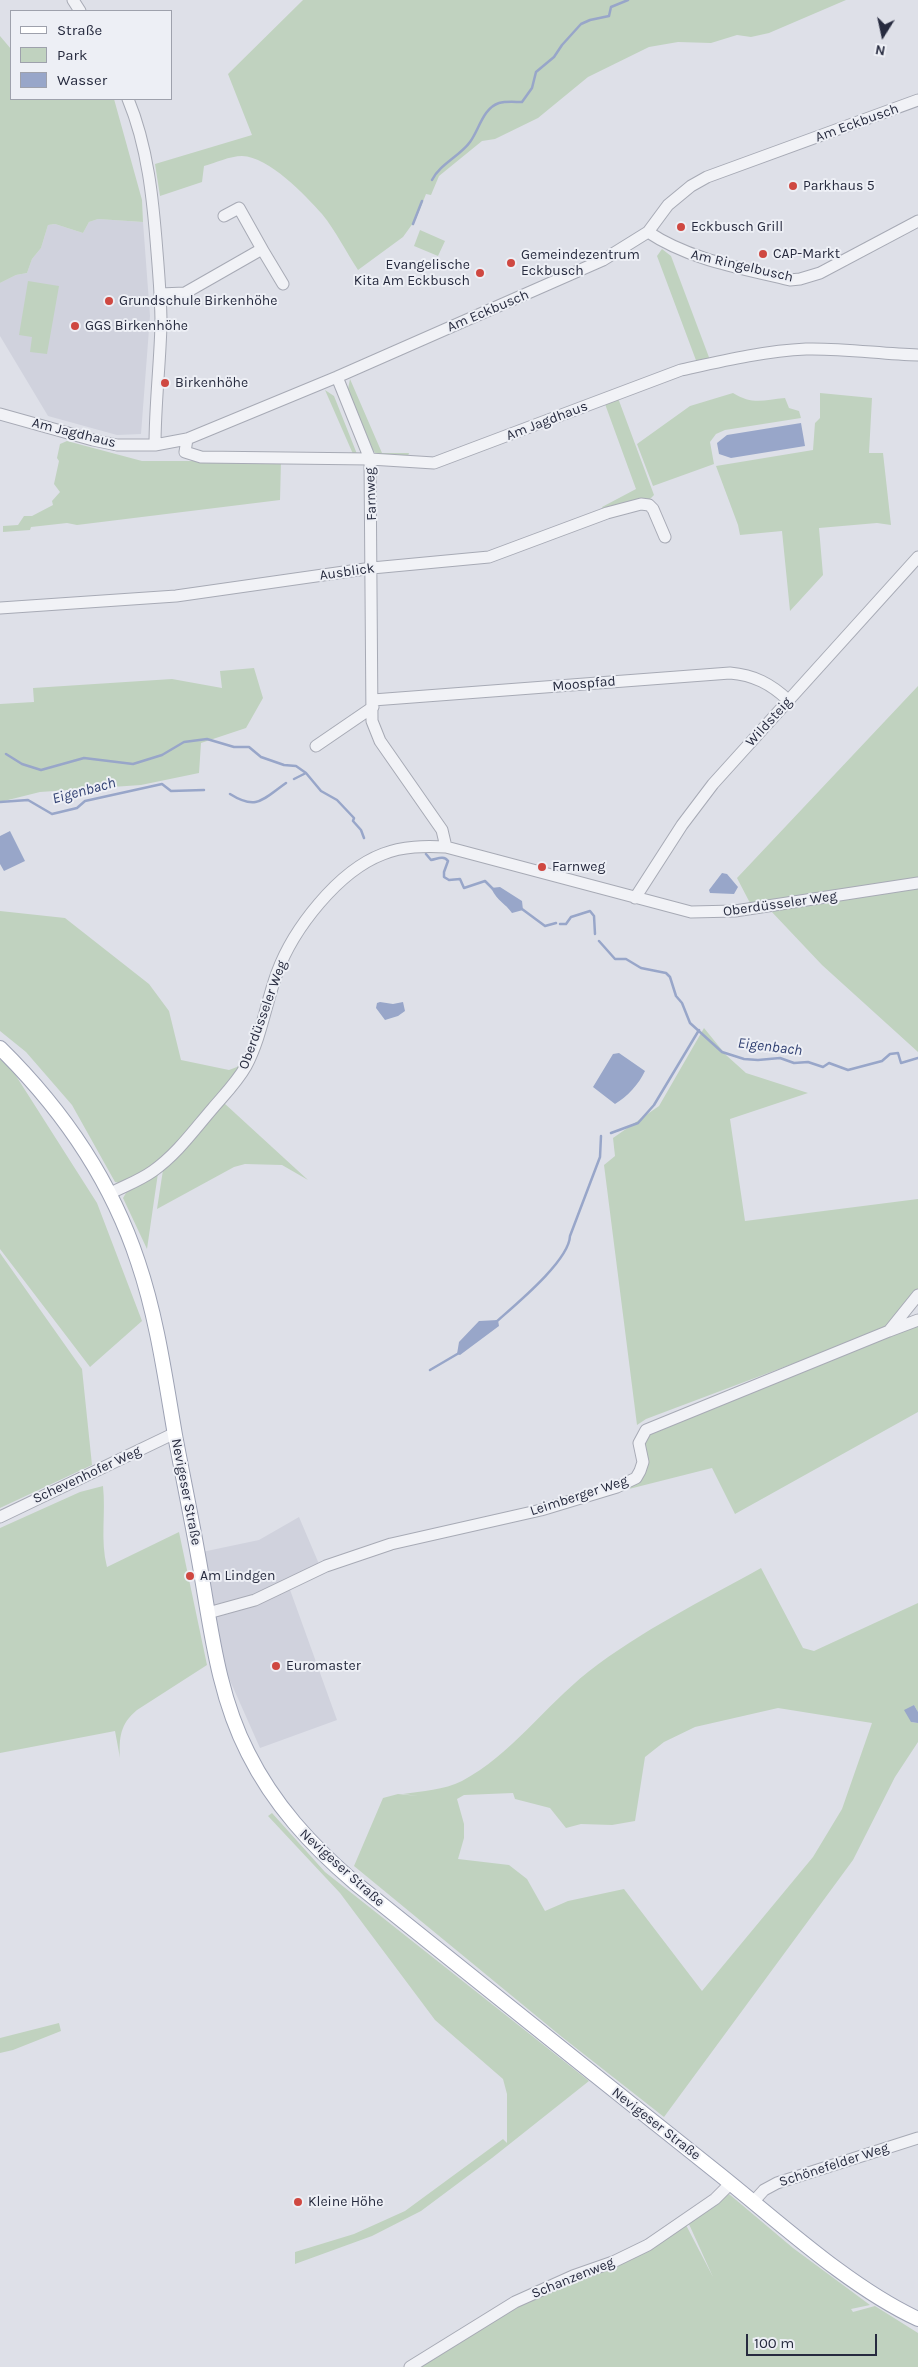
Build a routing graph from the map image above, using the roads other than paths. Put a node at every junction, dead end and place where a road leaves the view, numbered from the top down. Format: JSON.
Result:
{"nodes":[{"id":1,"x":128,"y":100,"type":"edge"},
{"id":2,"x":918,"y":100,"type":"edge"},
{"id":3,"x":224,"y":216,"type":"dead end"},
{"id":4,"x":918,"y":221,"type":"edge"},
{"id":5,"x":648,"y":232,"type":"junction"},
{"id":6,"x":262,"y":249,"type":"junction"},
{"id":7,"x":283,"y":284,"type":"dead end"},
{"id":8,"x":160,"y":294,"type":"junction"},
{"id":9,"x":918,"y":355,"type":"edge"},
{"id":10,"x":337,"y":377,"type":"junction"},
{"id":11,"x":0,"y":414,"type":"edge"},
{"id":12,"x":183,"y":440,"type":"junction"},
{"id":13,"x":155,"y":445,"type":"junction"},
{"id":14,"x":370,"y":459,"type":"junction"},
{"id":15,"x":665,"y":537,"type":"dead end"},
{"id":16,"x":918,"y":557,"type":"edge"},
{"id":17,"x":372,"y":568,"type":"junction"},
{"id":18,"x":0,"y":608,"type":"edge"},
{"id":19,"x":788,"y":700,"type":"junction"},
{"id":20,"x":373,"y":704,"type":"junction"},
{"id":21,"x":316,"y":746,"type":"dead end"},
{"id":22,"x":446,"y":847,"type":"junction"},
{"id":23,"x":918,"y":883,"type":"edge"},
{"id":24,"x":635,"y":898,"type":"junction"},
{"id":25,"x":0,"y":1048,"type":"edge"},
{"id":26,"x":110,"y":1194,"type":"junction"},
{"id":27,"x":918,"y":1295,"type":"edge"},
{"id":28,"x":918,"y":1320,"type":"edge"},
{"id":29,"x":888,"y":1331,"type":"junction"},
{"id":30,"x":175,"y":1433,"type":"junction"},
{"id":31,"x":0,"y":1517,"type":"edge"},
{"id":32,"x":208,"y":1613,"type":"junction"},
{"id":33,"x":918,"y":2138,"type":"edge"},
{"id":34,"x":731,"y":2184,"type":"junction"},
{"id":35,"x":754,"y":2202,"type":"junction"},
{"id":36,"x":918,"y":2319,"type":"edge"},
{"id":37,"x":410,"y":2367,"type":"edge"}],
"edges":[{"from":1,"to":8,"type":"street"},
{"from":2,"to":5,"type":"street","name":"Am Eckbusch"},
{"from":3,"to":6,"type":"street"},
{"from":4,"to":5,"type":"street","name":"Am Ringelbusch"},
{"from":5,"to":10,"type":"street","name":"Am Eckbusch"},
{"from":6,"to":7,"type":"street"},
{"from":6,"to":8,"type":"street"},
{"from":8,"to":13,"type":"street"},
{"from":9,"to":14,"type":"street","name":"Am Jagdhaus"},
{"from":10,"to":12,"type":"street","name":"Am Eckbusch"},
{"from":10,"to":14,"type":"street","name":"Farnweg"},
{"from":11,"to":13,"type":"street","name":"Am Jagdhaus"},
{"from":12,"to":13,"type":"street","name":"Am Jagdhaus"},
{"from":12,"to":14,"type":"street","name":"Am Jagdhaus"},
{"from":14,"to":17,"type":"street","name":"Farnweg"},
{"from":15,"to":17,"type":"street","name":"Ausblick"},
{"from":16,"to":19,"type":"street","name":"Wildsteig"},
{"from":17,"to":18,"type":"street","name":"Ausblick"},
{"from":17,"to":20,"type":"street","name":"Farnweg"},
{"from":19,"to":20,"type":"street","name":"Moospfad"},
{"from":19,"to":24,"type":"street","name":"Wildsteig"},
{"from":20,"to":21,"type":"street"},
{"from":20,"to":22,"type":"street","name":"Farnweg"},
{"from":22,"to":24,"type":"street","name":"Oberdüsseler Weg"},
{"from":22,"to":26,"type":"street","name":"Oberdüsseler Weg"},
{"from":23,"to":24,"type":"street","name":"Oberdüsseler Weg"},
{"from":25,"to":26,"type":"main road","name":"Nevigeser Straße"},
{"from":26,"to":30,"type":"main road","name":"Nevigeser Straße"},
{"from":27,"to":29,"type":"street","name":"Leimberger Weg"},
{"from":28,"to":29,"type":"street"},
{"from":29,"to":32,"type":"street","name":"Leimberger Weg"},
{"from":30,"to":31,"type":"street","name":"Schevenhofer Weg"},
{"from":30,"to":32,"type":"main road","name":"Nevigeser Straße"},
{"from":32,"to":34,"type":"main road","name":"Nevigeser Straße"},
{"from":33,"to":35,"type":"street","name":"Schönefelder Weg"},
{"from":34,"to":35,"type":"main road","name":"Nevigeser Straße"},
{"from":34,"to":37,"type":"street","name":"Schanzenweg"},
{"from":35,"to":36,"type":"main road","name":"Nevigeser Straße"}]}
